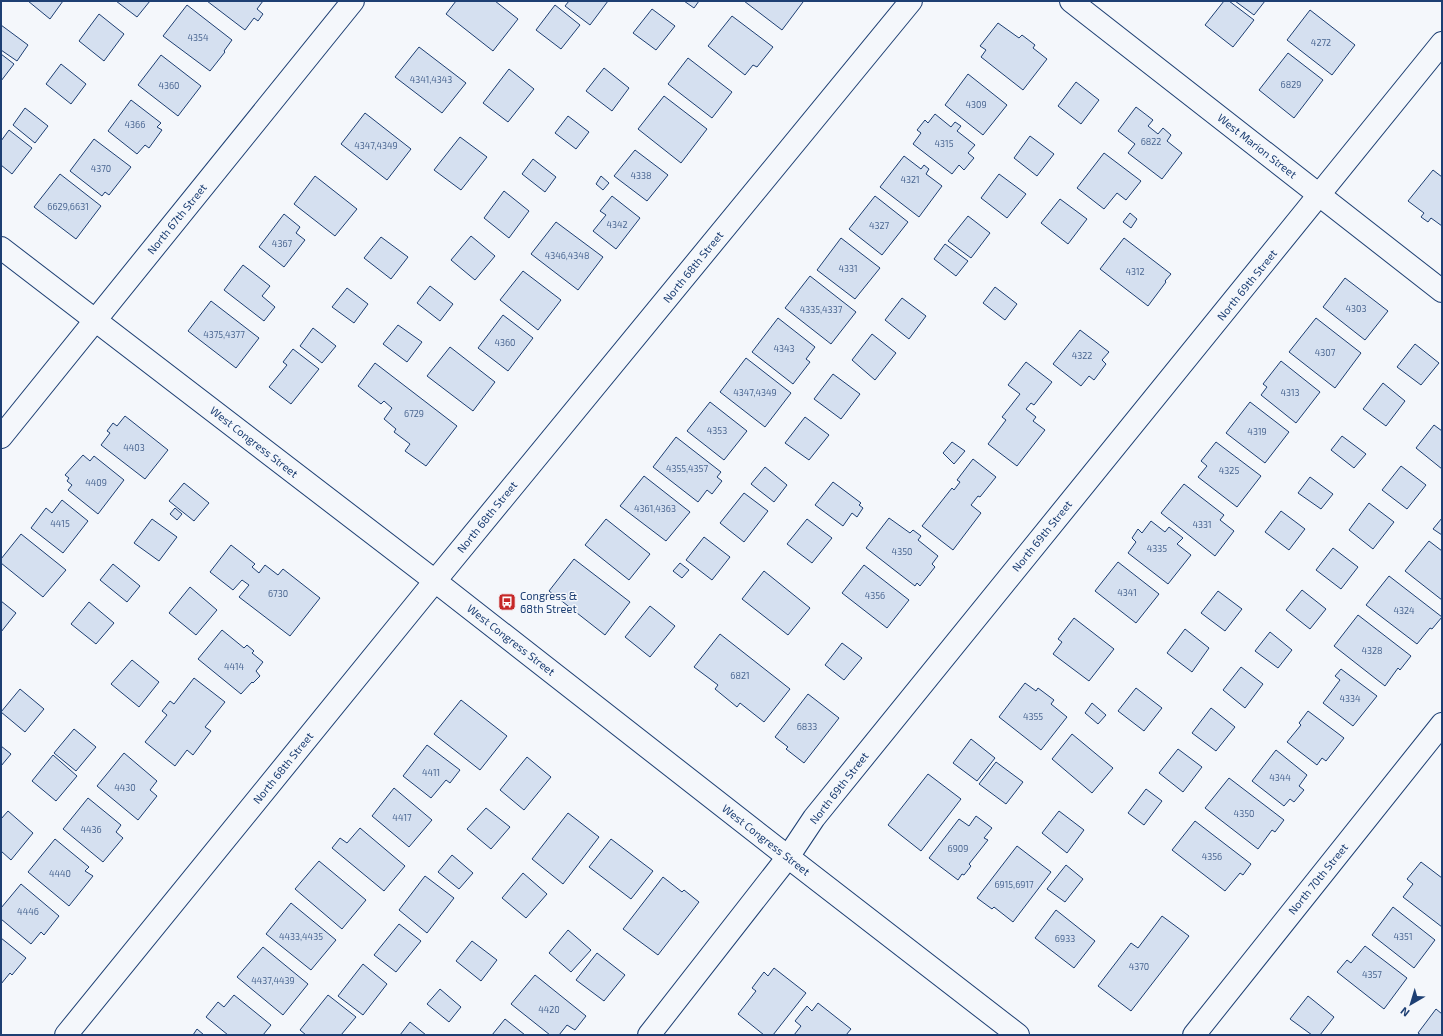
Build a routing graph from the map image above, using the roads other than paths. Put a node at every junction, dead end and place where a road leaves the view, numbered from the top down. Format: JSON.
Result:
{"nodes":[{"id":1,"x":353,"y":1,"type":"edge"},
{"id":2,"x":912,"y":1,"type":"edge"},
{"id":3,"x":1071,"y":1,"type":"edge"},
{"id":4,"x":1442,"y":42,"type":"edge"},
{"id":5,"x":1319,"y":195,"type":"junction"},
{"id":6,"x":1,"y":248,"type":"edge"},
{"id":7,"x":1442,"y":291,"type":"edge"},
{"id":8,"x":95,"y":320,"type":"junction"},
{"id":9,"x":1,"y":437,"type":"edge"},
{"id":10,"x":435,"y":581,"type":"junction"},
{"id":11,"x":1442,"y":724,"type":"edge"},
{"id":12,"x":788,"y":857,"type":"junction"},
{"id":13,"x":66,"y":1035,"type":"edge"},
{"id":14,"x":649,"y":1035,"type":"edge"},
{"id":15,"x":1018,"y":1035,"type":"edge"},
{"id":16,"x":1194,"y":1035,"type":"edge"}],
"edges":[{"from":1,"to":8,"type":"street","name":"North 67th Street"},
{"from":2,"to":10,"type":"street","name":"North 68th Street"},
{"from":3,"to":5,"type":"street","name":"West Marion Street"},
{"from":4,"to":5,"type":"street","name":"North 69th Street"},
{"from":5,"to":7,"type":"street","name":"West Marion Street"},
{"from":5,"to":12,"type":"street","name":"North 69th Street"},
{"from":6,"to":8,"type":"street","name":"West Congress Street"},
{"from":8,"to":9,"type":"street","name":"North 67th Street"},
{"from":8,"to":10,"type":"street","name":"West Congress Street"},
{"from":10,"to":12,"type":"street","name":"West Congress Street"},
{"from":10,"to":13,"type":"street","name":"North 68th Street"},
{"from":11,"to":16,"type":"street","name":"North 70th Street"},
{"from":12,"to":14,"type":"street","name":"North 69th Street"},
{"from":12,"to":15,"type":"street","name":"West Congress Street"}]}
